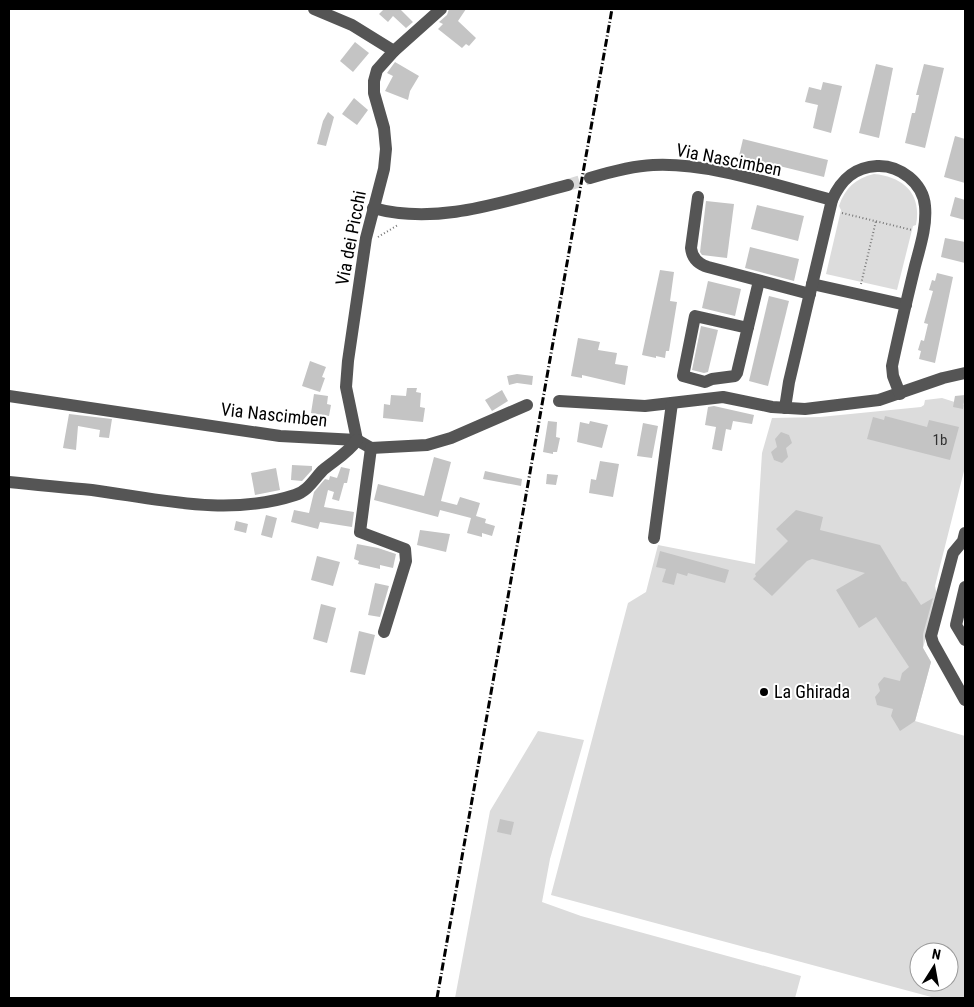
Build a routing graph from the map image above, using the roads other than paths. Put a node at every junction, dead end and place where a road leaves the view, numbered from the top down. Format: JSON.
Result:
{"nodes":[{"id":1,"x":314,"y":9,"type":"edge"},
{"id":2,"x":441,"y":9,"type":"edge"},
{"id":3,"x":394,"y":51,"type":"junction"},
{"id":4,"x":590,"y":178,"type":"tunnel mouth"},
{"id":5,"x":568,"y":185,"type":"tunnel mouth"},
{"id":6,"x":698,"y":198,"type":"dead end"},
{"id":7,"x":832,"y":200,"type":"junction"},
{"id":8,"x":373,"y":208,"type":"junction"},
{"id":9,"x":759,"y":281,"type":"junction"},
{"id":10,"x":811,"y":289,"type":"junction"},
{"id":11,"x":906,"y":305,"type":"junction"},
{"id":12,"x":748,"y":328,"type":"junction"},
{"id":13,"x":965,"y":373,"type":"edge"},
{"id":14,"x":900,"y":394,"type":"junction"},
{"id":15,"x":9,"y":396,"type":"edge"},
{"id":16,"x":559,"y":401,"type":"dead end"},
{"id":17,"x":672,"y":403,"type":"junction"},
{"id":18,"x":527,"y":405,"type":"dead end"},
{"id":19,"x":785,"y":408,"type":"junction"},
{"id":20,"x":357,"y":440,"type":"junction"},
{"id":21,"x":370,"y":448,"type":"junction"},
{"id":22,"x":9,"y":482,"type":"edge"},
{"id":23,"x":965,"y":533,"type":"edge"},
{"id":24,"x":654,"y":538,"type":"dead end"},
{"id":25,"x":965,"y":587,"type":"edge"},
{"id":26,"x":384,"y":632,"type":"dead end"},
{"id":27,"x":965,"y":640,"type":"edge"},
{"id":28,"x":965,"y":700,"type":"edge"}],
"edges":[{"from":1,"to":3,"type":"street"},
{"from":2,"to":3,"type":"street","name":"Via dei Picchi"},
{"from":3,"to":8,"type":"street","name":"Via dei Picchi"},
{"from":4,"to":7,"type":"street","name":"Via Nascimben"},
{"from":5,"to":8,"type":"street"},
{"from":6,"to":9,"type":"street"},
{"from":7,"to":10,"type":"street"},
{"from":7,"to":11,"type":"street"},
{"from":8,"to":20,"type":"street","name":"Via dei Picchi"},
{"from":9,"to":10,"type":"street"},
{"from":9,"to":12,"type":"street"},
{"from":10,"to":11,"type":"street"},
{"from":10,"to":19,"type":"street"},
{"from":11,"to":14,"type":"street"},
{"from":12,"to":12,"type":"street"},
{"from":13,"to":14,"type":"street"},
{"from":14,"to":19,"type":"street"},
{"from":15,"to":20,"type":"street","name":"Via Nascimben"},
{"from":16,"to":17,"type":"street"},
{"from":17,"to":19,"type":"street"},
{"from":17,"to":24,"type":"street"},
{"from":18,"to":21,"type":"street"},
{"from":20,"to":21,"type":"street","name":"Via Nascimben"},
{"from":20,"to":22,"type":"street"},
{"from":21,"to":26,"type":"street"},
{"from":23,"to":28,"type":"street"},
{"from":25,"to":27,"type":"street"}]}
